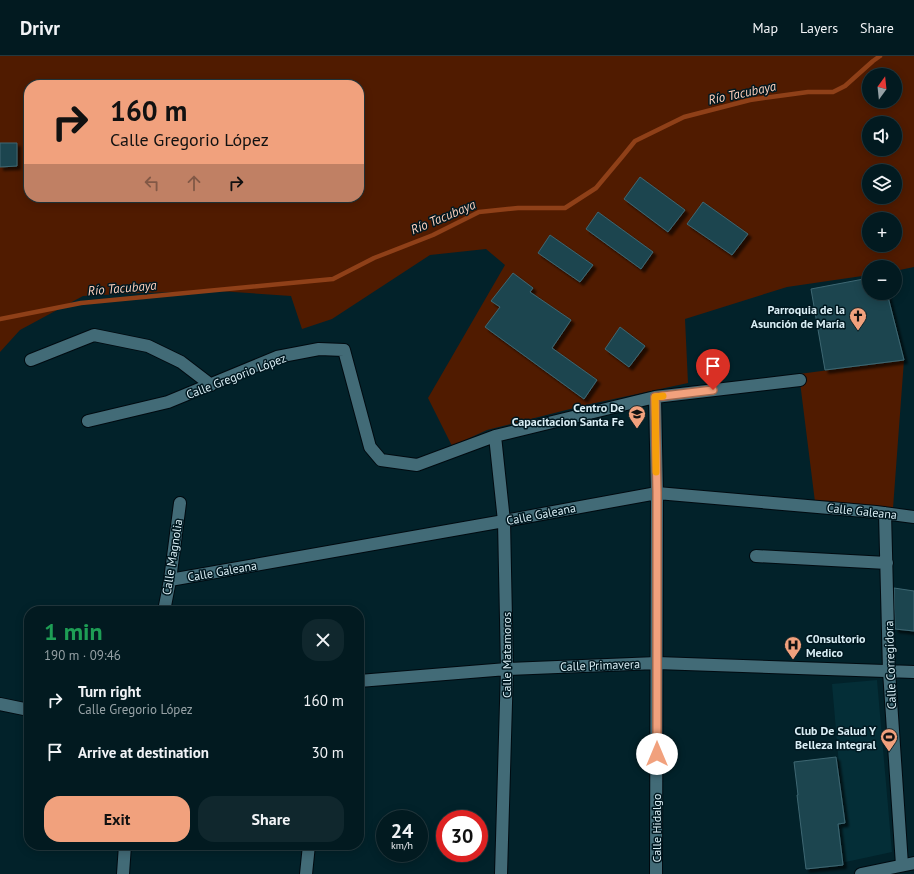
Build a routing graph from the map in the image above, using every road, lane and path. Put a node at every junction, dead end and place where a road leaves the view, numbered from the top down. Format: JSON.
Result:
{"nodes":[{"id":1,"x":31,"y":360,"type":"dead end"},
{"id":2,"x":800,"y":380,"type":"dead end"},
{"id":3,"x":211,"y":384,"type":"junction"},
{"id":4,"x":655,"y":397,"type":"junction"},
{"id":5,"x":88,"y":421,"type":"dead end"},
{"id":6,"x":495,"y":436,"type":"junction"},
{"id":7,"x":657,"y":492,"type":"junction"},
{"id":8,"x":180,"y":503,"type":"dead end"},
{"id":9,"x":885,"y":513,"type":"junction"},
{"id":10,"x":914,"y":517,"type":"edge"},
{"id":11,"x":504,"y":521,"type":"junction"},
{"id":12,"x":756,"y":556,"type":"dead end"},
{"id":13,"x":887,"y":563,"type":"junction"},
{"id":14,"x":170,"y":580,"type":"junction"},
{"id":15,"x":165,"y":606,"type":"edge"},
{"id":16,"x":657,"y":664,"type":"junction"},
{"id":17,"x":507,"y":669,"type":"junction"},
{"id":18,"x":889,"y":671,"type":"junction"},
{"id":19,"x":914,"y":672,"type":"edge"},
{"id":20,"x":364,"y":681,"type":"edge"},
{"id":21,"x":0,"y":704,"type":"edge"},
{"id":22,"x":24,"y":709,"type":"edge"},
{"id":23,"x":125,"y":850,"type":"edge"},
{"id":24,"x":308,"y":850,"type":"edge"},
{"id":25,"x":914,"y":863,"type":"edge"},
{"id":26,"x":902,"y":865,"type":"junction"},
{"id":27,"x":123,"y":874,"type":"edge"},
{"id":28,"x":306,"y":874,"type":"edge"},
{"id":29,"x":501,"y":874,"type":"edge"},
{"id":30,"x":656,"y":874,"type":"edge"},
{"id":31,"x":861,"y":874,"type":"edge"}],
"edges":[{"from":1,"to":3,"type":"street"},
{"from":2,"to":4,"type":"street","name":"Calle Gregorio López"},
{"from":3,"to":5,"type":"street","name":"Calle Gregorio López"},
{"from":3,"to":6,"type":"street","name":"Calle Gregorio López"},
{"from":4,"to":6,"type":"street","name":"Calle Gregorio López"},
{"from":4,"to":7,"type":"street","name":"Calle Hidalgo"},
{"from":6,"to":11,"type":"street","name":"Calle Matamoros"},
{"from":7,"to":9,"type":"street","name":"Calle Galeana"},
{"from":7,"to":11,"type":"street","name":"Calle Galeana"},
{"from":7,"to":16,"type":"street","name":"Calle Hidalgo"},
{"from":8,"to":14,"type":"street","name":"Calle Magnolia"},
{"from":9,"to":10,"type":"street","name":"Calle Galeana"},
{"from":9,"to":13,"type":"street","name":"Calle Corregidora"},
{"from":11,"to":14,"type":"street","name":"Calle Galeana"},
{"from":11,"to":17,"type":"street","name":"Calle Matamoros"},
{"from":12,"to":13,"type":"street"},
{"from":13,"to":18,"type":"street","name":"Calle Corregidora"},
{"from":14,"to":15,"type":"street","name":"Calle Magnolia"},
{"from":16,"to":17,"type":"street","name":"Calle Primavera"},
{"from":16,"to":18,"type":"street","name":"Calle Primavera"},
{"from":16,"to":30,"type":"street","name":"Calle Hidalgo"},
{"from":17,"to":20,"type":"street","name":"Calle Primavera"},
{"from":17,"to":29,"type":"street","name":"Calle Matamoros"},
{"from":18,"to":19,"type":"street","name":"Calle Primavera"},
{"from":18,"to":26,"type":"street","name":"Calle Corregidora"},
{"from":21,"to":22,"type":"street"},
{"from":23,"to":27,"type":"street"},
{"from":24,"to":28,"type":"street"},
{"from":25,"to":26,"type":"street"},
{"from":26,"to":31,"type":"street"}]}
